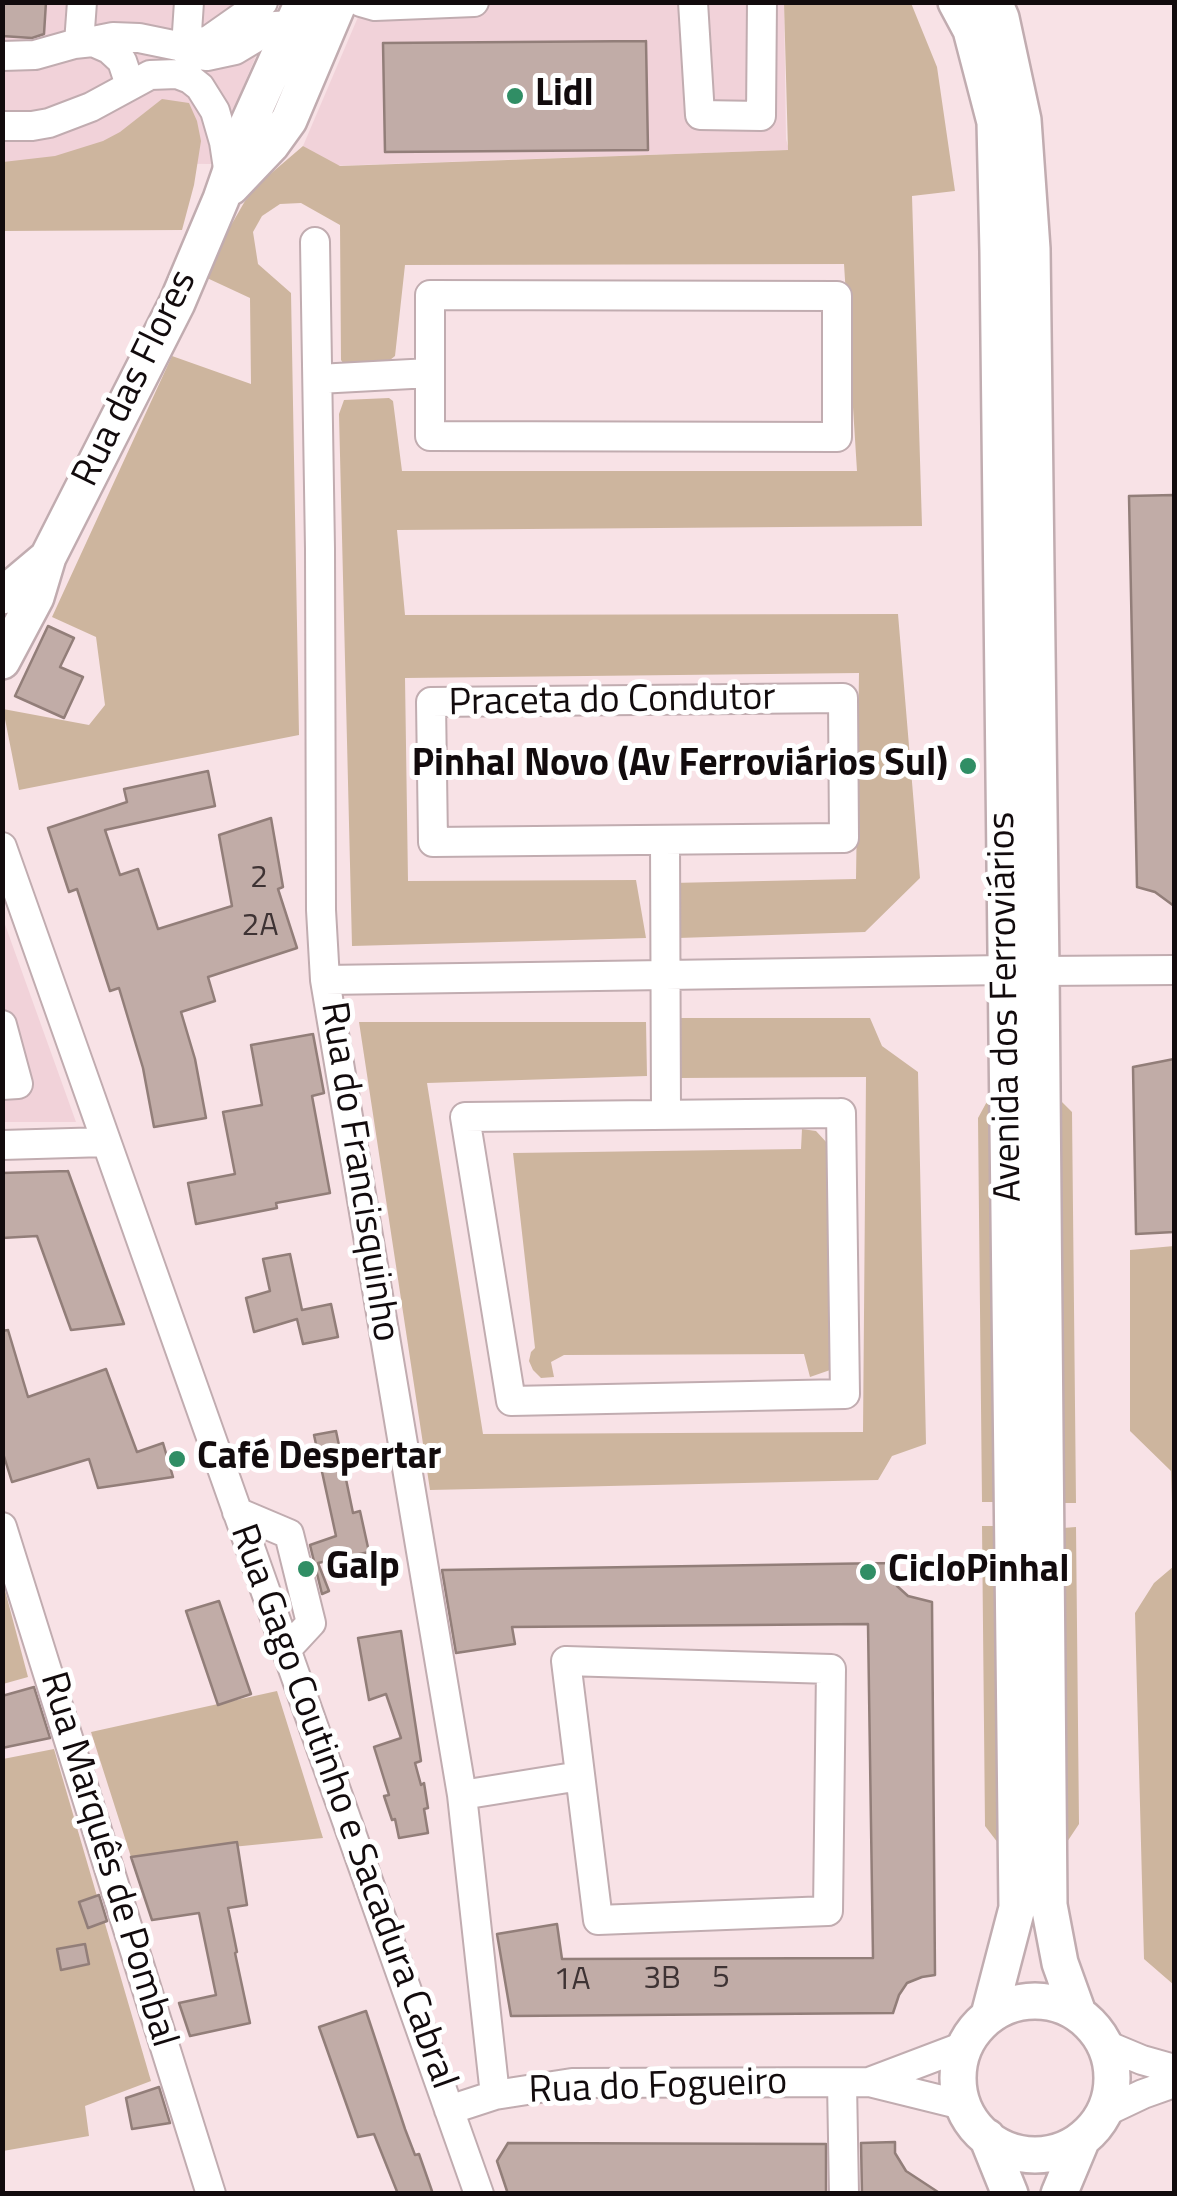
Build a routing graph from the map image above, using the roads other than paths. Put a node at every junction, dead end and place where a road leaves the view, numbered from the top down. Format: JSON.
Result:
{"nodes":[{"id":1,"x":82,"y":2,"type":"edge"},
{"id":2,"x":189,"y":2,"type":"edge"},
{"id":3,"x":263,"y":2,"type":"edge"},
{"id":4,"x":339,"y":2,"type":"edge"},
{"id":5,"x":361,"y":2,"type":"edge"},
{"id":6,"x":474,"y":2,"type":"edge"},
{"id":7,"x":693,"y":2,"type":"edge"},
{"id":8,"x":762,"y":2,"type":"edge"},
{"id":9,"x":956,"y":2,"type":"edge"},
{"id":10,"x":994,"y":2,"type":"edge"},
{"id":11,"x":397,"y":4,"type":"edge"},
{"id":12,"x":297,"y":14,"type":"edge"},
{"id":13,"x":84,"y":42,"type":"junction"},
{"id":14,"x":182,"y":46,"type":"junction"},
{"id":15,"x":2,"y":56,"type":"edge"},
{"id":16,"x":318,"y":56,"type":"junction"},
{"id":17,"x":130,"y":85,"type":"junction"},
{"id":18,"x":2,"y":126,"type":"edge"},
{"id":19,"x":225,"y":187,"type":"junction"},
{"id":20,"x":315,"y":242,"type":"dead end"},
{"id":21,"x":430,"y":373,"type":"junction"},
{"id":22,"x":318,"y":379,"type":"junction"},
{"id":23,"x":48,"y":557,"type":"junction"},
{"id":24,"x":2,"y":596,"type":"edge"},
{"id":25,"x":2,"y":661,"type":"edge"},
{"id":26,"x":665,"y":840,"type":"junction"},
{"id":27,"x":3,"y":852,"type":"edge"},
{"id":28,"x":1024,"y":970,"type":"junction"},
{"id":29,"x":1174,"y":970,"type":"edge"},
{"id":30,"x":664,"y":975,"type":"junction"},
{"id":31,"x":326,"y":980,"type":"junction"},
{"id":32,"x":2,"y":1025,"type":"edge"},
{"id":33,"x":2,"y":1084,"type":"edge"},
{"id":34,"x":666,"y":1115,"type":"junction"},
{"id":35,"x":106,"y":1142,"type":"junction"},
{"id":36,"x":2,"y":1145,"type":"edge"},
{"id":37,"x":237,"y":1512,"type":"junction"},
{"id":38,"x":2,"y":1528,"type":"edge"},
{"id":39,"x":286,"y":1650,"type":"junction"},
{"id":40,"x":580,"y":1776,"type":"junction"},
{"id":41,"x":462,"y":1796,"type":"junction"},
{"id":42,"x":1078,"y":2013,"type":"junction"},
{"id":43,"x":989,"y":2015,"type":"junction"},
{"id":44,"x":1106,"y":2045,"type":"junction"},
{"id":45,"x":964,"y":2046,"type":"junction"},
{"id":46,"x":1174,"y":2068,"type":"edge"},
{"id":47,"x":855,"y":2082,"type":"junction"},
{"id":48,"x":1174,"y":2083,"type":"edge"},
{"id":49,"x":495,"y":2095,"type":"junction"},
{"id":50,"x":962,"y":2105,"type":"junction"},
{"id":51,"x":449,"y":2110,"type":"junction"},
{"id":52,"x":1105,"y":2112,"type":"junction"},
{"id":53,"x":986,"y":2137,"type":"junction"},
{"id":54,"x":1082,"y":2140,"type":"junction"},
{"id":55,"x":211,"y":2194,"type":"edge"},
{"id":56,"x":479,"y":2194,"type":"edge"},
{"id":57,"x":844,"y":2194,"type":"edge"},
{"id":58,"x":1010,"y":2194,"type":"edge"},
{"id":59,"x":1059,"y":2194,"type":"edge"}],
"edges":[{"from":1,"to":13,"type":"street"},
{"from":2,"to":14,"type":"street"},
{"from":3,"to":14,"type":"street"},
{"from":4,"to":16,"type":"main road","name":"Rua das Flores"},
{"from":5,"to":11,"type":"street"},
{"from":6,"to":11,"type":"street"},
{"from":7,"to":8,"type":"street"},
{"from":9,"to":28,"type":"main road","name":"Avenida dos Ferroviários"},
{"from":10,"to":28,"type":"main road","name":"Avenida dos Ferroviários"},
{"from":12,"to":14,"type":"street"},
{"from":12,"to":16,"type":"street"},
{"from":12,"to":19,"type":"main road","name":"Rua das Flores"},
{"from":13,"to":14,"type":"street"},
{"from":13,"to":15,"type":"street"},
{"from":13,"to":17,"type":"street"},
{"from":16,"to":19,"type":"main road","name":"Rua das Flores"},
{"from":17,"to":18,"type":"street"},
{"from":17,"to":19,"type":"street"},
{"from":19,"to":23,"type":"main road","name":"Rua das Flores"},
{"from":20,"to":22,"type":"street","name":"Rua do Francisquinho"},
{"from":21,"to":21,"type":"street"},
{"from":21,"to":22,"type":"street"},
{"from":22,"to":31,"type":"street","name":"Rua do Francisquinho"},
{"from":23,"to":24,"type":"main road"},
{"from":23,"to":25,"type":"main road"},
{"from":26,"to":26,"type":"street","name":"Praceta do Condutor"},
{"from":26,"to":30,"type":"street"},
{"from":27,"to":35,"type":"street","name":"Rua Gago Coutinho e Sacadura Cabral"},
{"from":28,"to":29,"type":"street"},
{"from":28,"to":30,"type":"street"},
{"from":28,"to":42,"type":"main road","name":"Avenida dos Ferroviários"},
{"from":28,"to":43,"type":"main road","name":"Avenida dos Ferroviários"},
{"from":30,"to":31,"type":"street"},
{"from":30,"to":34,"type":"street"},
{"from":31,"to":41,"type":"street","name":"Rua do Francisquinho"},
{"from":32,"to":33,"type":"street"},
{"from":34,"to":34,"type":"street"},
{"from":35,"to":36,"type":"street"},
{"from":35,"to":37,"type":"street","name":"Rua Gago Coutinho e Sacadura Cabral"},
{"from":37,"to":39,"type":"street","name":"Rua Gago Coutinho e Sacadura Cabral"},
{"from":37,"to":39,"type":"street"},
{"from":38,"to":55,"type":"street","name":"Rua Marquês de Pombal"},
{"from":39,"to":51,"type":"street","name":"Rua Gago Coutinho e Sacadura Cabral"},
{"from":40,"to":40,"type":"street"},
{"from":40,"to":41,"type":"street"},
{"from":41,"to":49,"type":"street","name":"Rua do Francisquinho"},
{"from":42,"to":43,"type":"main road"},
{"from":42,"to":44,"type":"main road","name":"Avenida dos Ferroviários"},
{"from":43,"to":45,"type":"main road","name":"Avenida dos Ferroviários"},
{"from":44,"to":46,"type":"street"},
{"from":44,"to":52,"type":"main road"},
{"from":45,"to":47,"type":"street","name":"Rua do Fogueiro"},
{"from":45,"to":50,"type":"main road"},
{"from":47,"to":49,"type":"street","name":"Rua do Fogueiro"},
{"from":47,"to":50,"type":"street","name":"Rua do Fogueiro"},
{"from":47,"to":57,"type":"street"},
{"from":48,"to":52,"type":"street"},
{"from":49,"to":51,"type":"street","name":"Rua do Fogueiro"},
{"from":50,"to":53,"type":"main road"},
{"from":51,"to":56,"type":"street","name":"Rua Gago Coutinho e Sacadura Cabral"},
{"from":52,"to":54,"type":"main road"},
{"from":53,"to":54,"type":"main road"},
{"from":53,"to":58,"type":"main road"},
{"from":54,"to":59,"type":"main road"}]}
